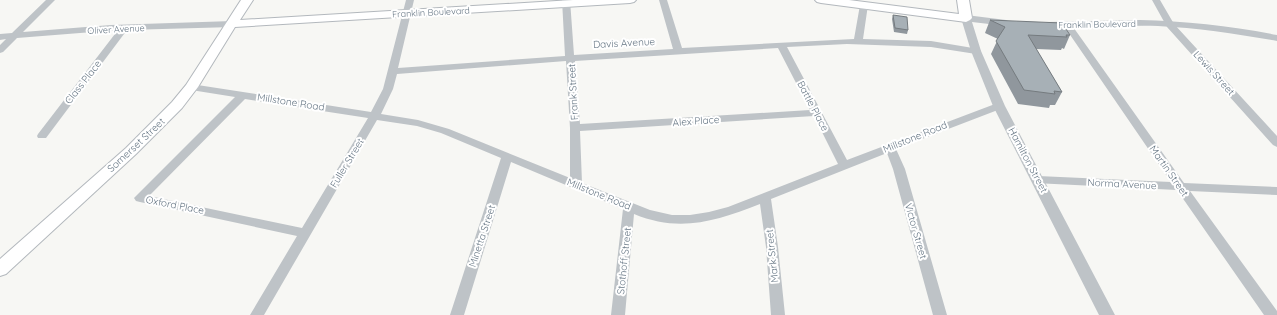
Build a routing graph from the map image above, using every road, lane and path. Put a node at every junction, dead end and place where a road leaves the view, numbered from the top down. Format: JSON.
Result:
{"nodes":[{"id":1,"x":51,"y":0,"type":"edge"},
{"id":2,"x":247,"y":0,"type":"edge"},
{"id":3,"x":410,"y":0,"type":"edge"},
{"id":4,"x":630,"y":0,"type":"edge"},
{"id":5,"x":663,"y":0,"type":"edge"},
{"id":6,"x":821,"y":0,"type":"edge"},
{"id":7,"x":963,"y":0,"type":"edge"},
{"id":8,"x":1156,"y":0,"type":"edge"},
{"id":9,"x":566,"y":2,"type":"edge"},
{"id":10,"x":864,"y":5,"type":"junction"},
{"id":11,"x":406,"y":13,"type":"junction"},
{"id":12,"x":966,"y":18,"type":"junction"},
{"id":13,"x":233,"y":24,"type":"junction"},
{"id":14,"x":1016,"y":24,"type":"edge"},
{"id":15,"x":1040,"y":25,"type":"edge"},
{"id":16,"x":1170,"y":25,"type":"junction"},
{"id":17,"x":1068,"y":26,"type":"junction"},
{"id":18,"x":124,"y":28,"type":"junction"},
{"id":19,"x":16,"y":36,"type":"junction"},
{"id":20,"x":0,"y":37,"type":"edge"},
{"id":21,"x":1277,"y":38,"type":"edge"},
{"id":22,"x":858,"y":41,"type":"junction"},
{"id":23,"x":781,"y":45,"type":"junction"},
{"id":24,"x":0,"y":50,"type":"edge"},
{"id":25,"x":976,"y":51,"type":"junction"},
{"id":26,"x":678,"y":52,"type":"junction"},
{"id":27,"x":571,"y":58,"type":"junction"},
{"id":28,"x":392,"y":71,"type":"junction"},
{"id":29,"x":191,"y":87,"type":"junction"},
{"id":30,"x":242,"y":95,"type":"junction"},
{"id":31,"x":999,"y":106,"type":"junction"},
{"id":32,"x":816,"y":113,"type":"junction"},
{"id":33,"x":375,"y":115,"type":"junction"},
{"id":34,"x":575,"y":128,"type":"junction"},
{"id":35,"x":42,"y":136,"type":"dead end"},
{"id":36,"x":1277,"y":143,"type":"edge"},
{"id":37,"x":890,"y":147,"type":"junction"},
{"id":38,"x":507,"y":156,"type":"junction"},
{"id":39,"x":845,"y":166,"type":"junction"},
{"id":40,"x":1038,"y":180,"type":"junction"},
{"id":41,"x":576,"y":185,"type":"junction"},
{"id":42,"x":1180,"y":187,"type":"junction"},
{"id":43,"x":1277,"y":191,"type":"edge"},
{"id":44,"x":765,"y":197,"type":"junction"},
{"id":45,"x":629,"y":207,"type":"junction"},
{"id":46,"x":305,"y":233,"type":"junction"},
{"id":47,"x":0,"y":269,"type":"edge"},
{"id":48,"x":257,"y":315,"type":"edge"},
{"id":49,"x":456,"y":315,"type":"edge"},
{"id":50,"x":618,"y":315,"type":"edge"},
{"id":51,"x":778,"y":315,"type":"edge"},
{"id":52,"x":940,"y":315,"type":"edge"},
{"id":53,"x":1107,"y":315,"type":"edge"},
{"id":54,"x":1272,"y":315,"type":"edge"}],
"edges":[{"from":1,"to":19,"type":"street"},
{"from":2,"to":13,"type":"main road","name":"Somerset Street"},
{"from":3,"to":11,"type":"street","name":"Fuller Street"},
{"from":4,"to":9,"type":"main road","name":"Franklin Boulevard"},
{"from":5,"to":26,"type":"street"},
{"from":6,"to":10,"type":"main road"},
{"from":7,"to":12,"type":"main road","name":"Hamilton Street"},
{"from":8,"to":16,"type":"street","name":"Lewis Street"},
{"from":9,"to":11,"type":"main road","name":"Franklin Boulevard"},
{"from":9,"to":27,"type":"street","name":"Frank Street"},
{"from":10,"to":12,"type":"main road"},
{"from":10,"to":22,"type":"street"},
{"from":11,"to":13,"type":"main road","name":"Franklin Boulevard"},
{"from":11,"to":28,"type":"street","name":"Fuller Street"},
{"from":12,"to":14,"type":"street"},
{"from":12,"to":25,"type":"street","name":"Hamilton Street"},
{"from":13,"to":18,"type":"street","name":"Oliver Avenue"},
{"from":13,"to":29,"type":"main road","name":"Somerset Street"},
{"from":15,"to":17,"type":"street","name":"Franklin Boulevard"},
{"from":16,"to":17,"type":"street","name":"Franklin Boulevard"},
{"from":16,"to":21,"type":"street","name":"Franklin Boulevard"},
{"from":16,"to":36,"type":"street","name":"Lewis Street"},
{"from":17,"to":42,"type":"street","name":"Martin Street"},
{"from":18,"to":19,"type":"street","name":"Oliver Avenue"},
{"from":18,"to":35,"type":"street","name":"Class Place"},
{"from":19,"to":20,"type":"street","name":"Oliver Avenue"},
{"from":19,"to":24,"type":"street"},
{"from":22,"to":23,"type":"street","name":"Davis Avenue"},
{"from":22,"to":25,"type":"street","name":"Davis Avenue"},
{"from":23,"to":26,"type":"street","name":"Davis Avenue"},
{"from":23,"to":32,"type":"street","name":"Battle Place"},
{"from":25,"to":31,"type":"street","name":"Hamilton Street"},
{"from":26,"to":27,"type":"street","name":"Davis Avenue"},
{"from":27,"to":28,"type":"street","name":"Davis Avenue"},
{"from":27,"to":34,"type":"street","name":"Frank Street"},
{"from":28,"to":33,"type":"street","name":"Fuller Street"},
{"from":29,"to":30,"type":"street","name":"Millstone Road"},
{"from":29,"to":47,"type":"main road","name":"Somerset Street"},
{"from":30,"to":33,"type":"street","name":"Millstone Road"},
{"from":30,"to":46,"type":"street","name":"Oxford Place"},
{"from":31,"to":37,"type":"street","name":"Millstone Road"},
{"from":31,"to":40,"type":"street","name":"Hamilton Street"},
{"from":32,"to":34,"type":"street","name":"Alex Place"},
{"from":32,"to":39,"type":"street","name":"Battle Place"},
{"from":33,"to":38,"type":"street","name":"Millstone Road"},
{"from":33,"to":46,"type":"street","name":"Fuller Street"},
{"from":34,"to":41,"type":"street","name":"Frank Street"},
{"from":37,"to":39,"type":"street","name":"Millstone Road"},
{"from":37,"to":52,"type":"street","name":"Victor Street"},
{"from":38,"to":41,"type":"street","name":"Millstone Road"},
{"from":38,"to":49,"type":"street","name":"Minetta Street"},
{"from":39,"to":44,"type":"street","name":"Millstone Road"},
{"from":40,"to":42,"type":"street","name":"Norma Avenue"},
{"from":40,"to":53,"type":"street","name":"Hamilton Street"},
{"from":41,"to":45,"type":"street","name":"Millstone Road"},
{"from":42,"to":43,"type":"street","name":"Norma Avenue"},
{"from":42,"to":54,"type":"street","name":"Martin Street"},
{"from":44,"to":45,"type":"street","name":"Millstone Road"},
{"from":44,"to":51,"type":"street","name":"Mark Street"},
{"from":45,"to":50,"type":"street","name":"Stothoff Street"},
{"from":46,"to":48,"type":"street","name":"Fuller Street"}]}
